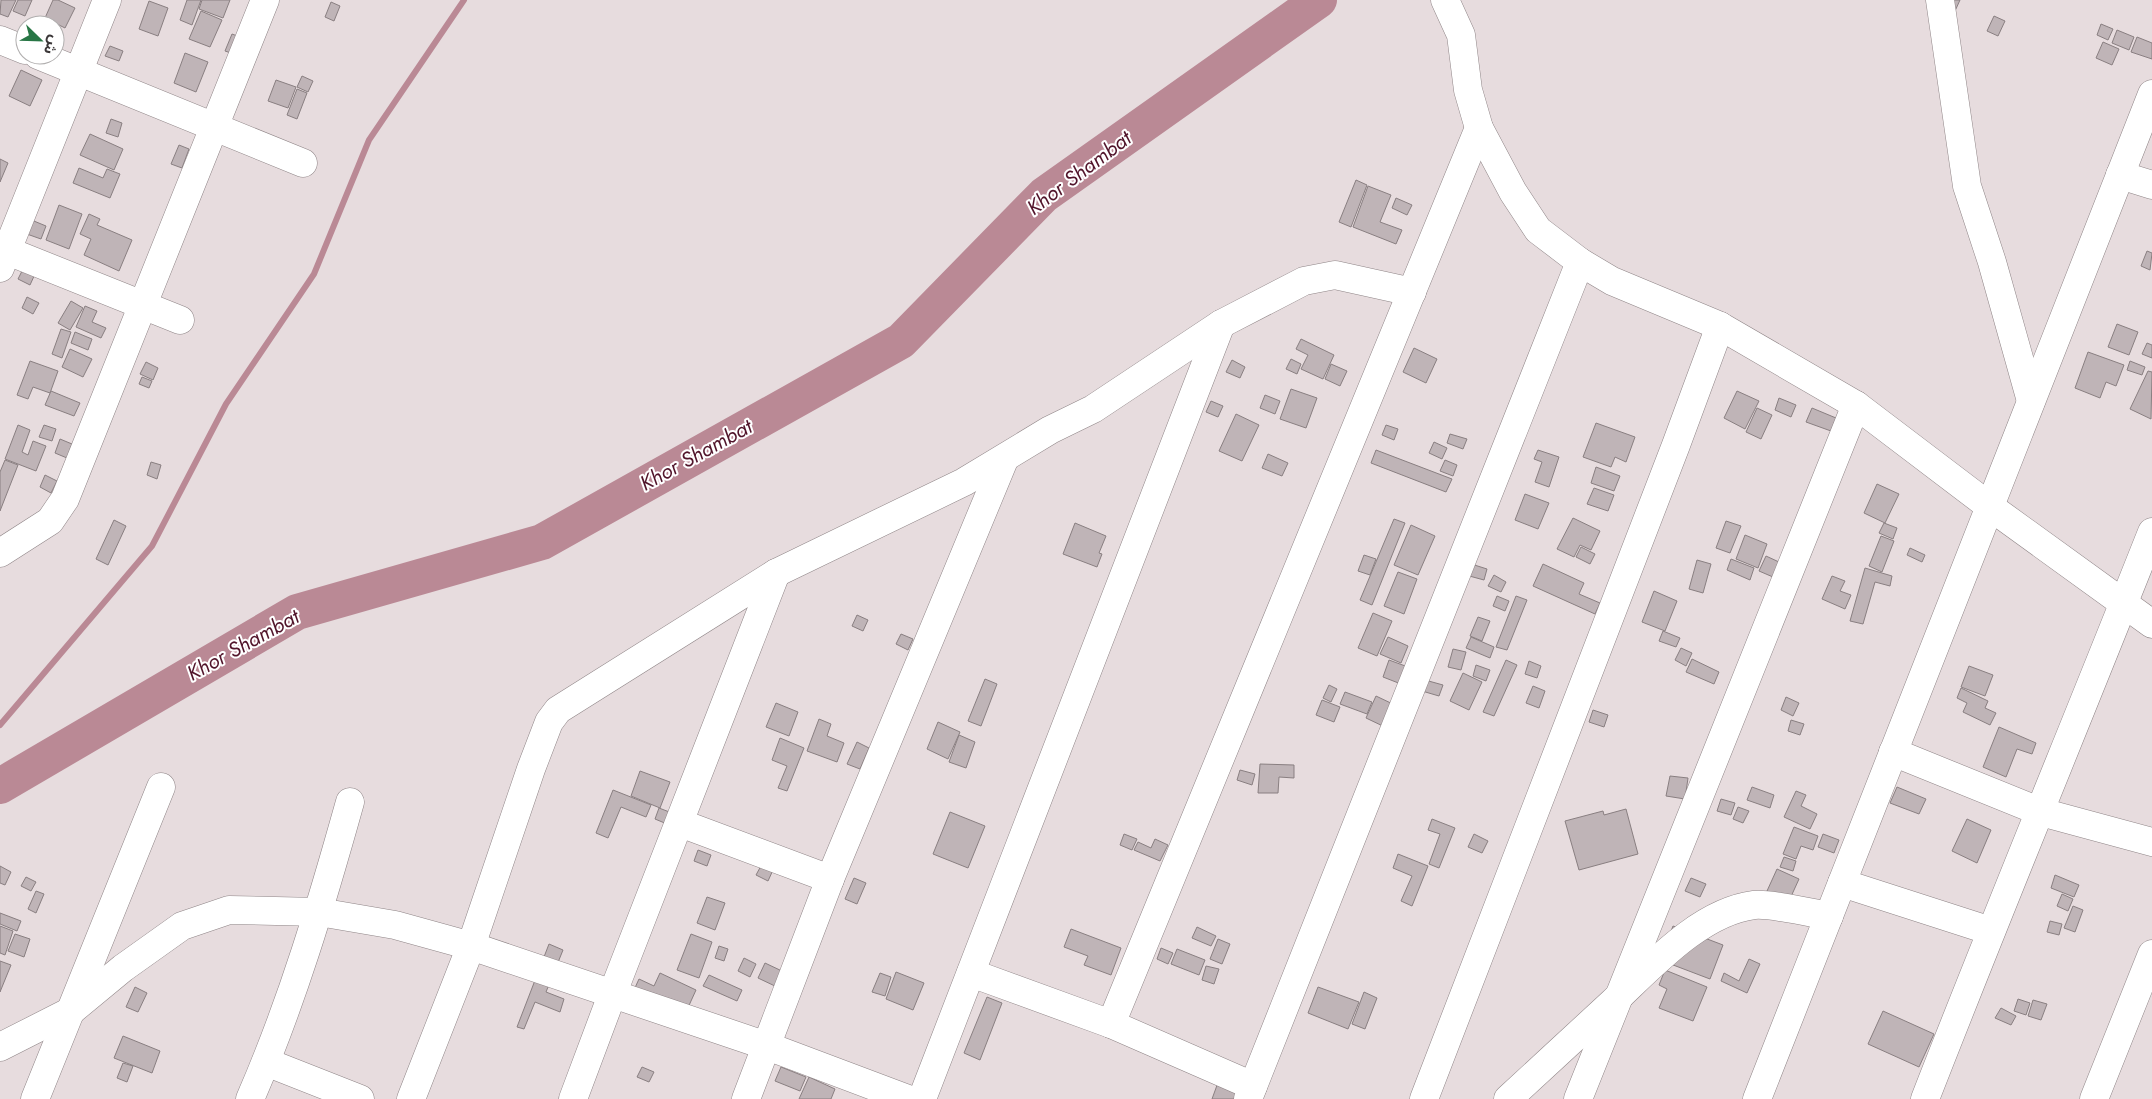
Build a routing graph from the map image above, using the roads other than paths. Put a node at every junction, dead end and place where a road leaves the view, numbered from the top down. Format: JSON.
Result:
{"nodes":[{"id":1,"x":107,"y":0,"type":"edge"},
{"id":2,"x":265,"y":0,"type":"edge"},
{"id":3,"x":1445,"y":0,"type":"edge"},
{"id":4,"x":1940,"y":0,"type":"edge"},
{"id":5,"x":0,"y":40,"type":"edge"},
{"id":6,"x":15,"y":46,"type":"edge"},
{"id":7,"x":62,"y":65,"type":"edge"},
{"id":8,"x":78,"y":72,"type":"junction"},
{"id":9,"x":2152,"y":94,"type":"edge"},
{"id":10,"x":214,"y":127,"type":"junction"},
{"id":11,"x":1479,"y":128,"type":"junction"},
{"id":12,"x":303,"y":163,"type":"dead end"},
{"id":13,"x":2120,"y":175,"type":"junction"},
{"id":14,"x":2152,"y":185,"type":"edge"},
{"id":15,"x":2,"y":255,"type":"edge"},
{"id":16,"x":1580,"y":262,"type":"junction"},
{"id":17,"x":1412,"y":292,"type":"junction"},
{"id":18,"x":143,"y":305,"type":"junction"},
{"id":19,"x":180,"y":320,"type":"dead end"},
{"id":20,"x":1221,"y":324,"type":"junction"},
{"id":21,"x":1720,"y":326,"type":"junction"},
{"id":22,"x":2031,"y":401,"type":"junction"},
{"id":23,"x":1856,"y":405,"type":"junction"},
{"id":24,"x":1004,"y":460,"type":"junction"},
{"id":25,"x":1990,"y":506,"type":"junction"},
{"id":26,"x":2152,"y":532,"type":"edge"},
{"id":27,"x":0,"y":553,"type":"edge"},
{"id":28,"x":776,"y":573,"type":"junction"},
{"id":29,"x":2124,"y":603,"type":"junction"},
{"id":30,"x":2152,"y":624,"type":"edge"},
{"id":31,"x":1893,"y":752,"type":"junction"},
{"id":32,"x":161,"y":787,"type":"dead end"},
{"id":33,"x":350,"y":802,"type":"dead end"},
{"id":34,"x":2041,"y":812,"type":"junction"},
{"id":35,"x":680,"y":823,"type":"junction"},
{"id":36,"x":2152,"y":842,"type":"edge"},
{"id":37,"x":830,"y":880,"type":"junction"},
{"id":38,"x":1842,"y":883,"type":"junction"},
{"id":39,"x":319,"y":912,"type":"junction"},
{"id":40,"x":1829,"y":916,"type":"junction"},
{"id":41,"x":1991,"y":931,"type":"junction"},
{"id":42,"x":471,"y":946,"type":"junction"},
{"id":43,"x":2152,"y":954,"type":"edge"},
{"id":44,"x":972,"y":973,"type":"junction"},
{"id":45,"x":612,"y":995,"type":"junction"},
{"id":46,"x":1617,"y":999,"type":"junction"},
{"id":47,"x":71,"y":1011,"type":"junction"},
{"id":48,"x":1111,"y":1024,"type":"junction"},
{"id":49,"x":767,"y":1046,"type":"junction"},
{"id":50,"x":0,"y":1047,"type":"edge"},
{"id":51,"x":266,"y":1062,"type":"junction"},
{"id":52,"x":1250,"y":1093,"type":"edge"},
{"id":53,"x":35,"y":1099,"type":"edge"},
{"id":54,"x":250,"y":1099,"type":"edge"},
{"id":55,"x":360,"y":1099,"type":"edge"},
{"id":56,"x":411,"y":1099,"type":"edge"},
{"id":57,"x":573,"y":1099,"type":"edge"},
{"id":58,"x":746,"y":1099,"type":"edge"},
{"id":59,"x":908,"y":1099,"type":"edge"},
{"id":60,"x":922,"y":1099,"type":"edge"},
{"id":61,"x":1424,"y":1099,"type":"edge"},
{"id":62,"x":1508,"y":1099,"type":"edge"},
{"id":63,"x":1578,"y":1099,"type":"edge"},
{"id":64,"x":1757,"y":1099,"type":"edge"},
{"id":65,"x":1925,"y":1099,"type":"edge"},
{"id":66,"x":2094,"y":1099,"type":"edge"}],
"edges":[{"from":1,"to":8,"type":"street"},
{"from":2,"to":10,"type":"street"},
{"from":3,"to":11,"type":"street"},
{"from":4,"to":22,"type":"street"},
{"from":5,"to":6,"type":"street"},
{"from":7,"to":8,"type":"street"},
{"from":8,"to":10,"type":"street"},
{"from":8,"to":15,"type":"street"},
{"from":9,"to":13,"type":"street"},
{"from":10,"to":12,"type":"street"},
{"from":10,"to":18,"type":"street"},
{"from":11,"to":16,"type":"street"},
{"from":11,"to":17,"type":"street"},
{"from":13,"to":14,"type":"street"},
{"from":13,"to":22,"type":"street"},
{"from":15,"to":18,"type":"street"},
{"from":16,"to":21,"type":"street"},
{"from":16,"to":52,"type":"street"},
{"from":17,"to":20,"type":"street"},
{"from":17,"to":48,"type":"street"},
{"from":18,"to":19,"type":"street"},
{"from":18,"to":27,"type":"street"},
{"from":20,"to":24,"type":"street"},
{"from":20,"to":44,"type":"street"},
{"from":21,"to":23,"type":"street"},
{"from":21,"to":61,"type":"street"},
{"from":22,"to":25,"type":"street"},
{"from":23,"to":25,"type":"street"},
{"from":23,"to":46,"type":"street"},
{"from":24,"to":28,"type":"street"},
{"from":24,"to":37,"type":"street"},
{"from":25,"to":29,"type":"street"},
{"from":25,"to":31,"type":"street"},
{"from":26,"to":29,"type":"street"},
{"from":28,"to":35,"type":"street"},
{"from":28,"to":42,"type":"street"},
{"from":29,"to":30,"type":"street"},
{"from":29,"to":34,"type":"street"},
{"from":31,"to":34,"type":"street"},
{"from":31,"to":38,"type":"street"},
{"from":32,"to":47,"type":"street"},
{"from":33,"to":39,"type":"street"},
{"from":34,"to":36,"type":"street"},
{"from":34,"to":41,"type":"street"},
{"from":35,"to":37,"type":"street"},
{"from":35,"to":45,"type":"street"},
{"from":37,"to":49,"type":"street"},
{"from":38,"to":40,"type":"street"},
{"from":38,"to":41,"type":"street"},
{"from":39,"to":42,"type":"street"},
{"from":39,"to":47,"type":"street"},
{"from":39,"to":51,"type":"street"},
{"from":40,"to":46,"type":"street"},
{"from":40,"to":64,"type":"street"},
{"from":41,"to":65,"type":"street"},
{"from":42,"to":45,"type":"street"},
{"from":42,"to":56,"type":"street"},
{"from":43,"to":66,"type":"street"},
{"from":44,"to":48,"type":"street"},
{"from":44,"to":60,"type":"street"},
{"from":45,"to":49,"type":"street"},
{"from":45,"to":57,"type":"street"},
{"from":46,"to":62,"type":"street"},
{"from":46,"to":63,"type":"street"},
{"from":47,"to":50,"type":"street"},
{"from":47,"to":53,"type":"street"},
{"from":48,"to":52,"type":"street"},
{"from":49,"to":58,"type":"street"},
{"from":49,"to":59,"type":"street"},
{"from":51,"to":54,"type":"street"},
{"from":51,"to":55,"type":"street"}]}
